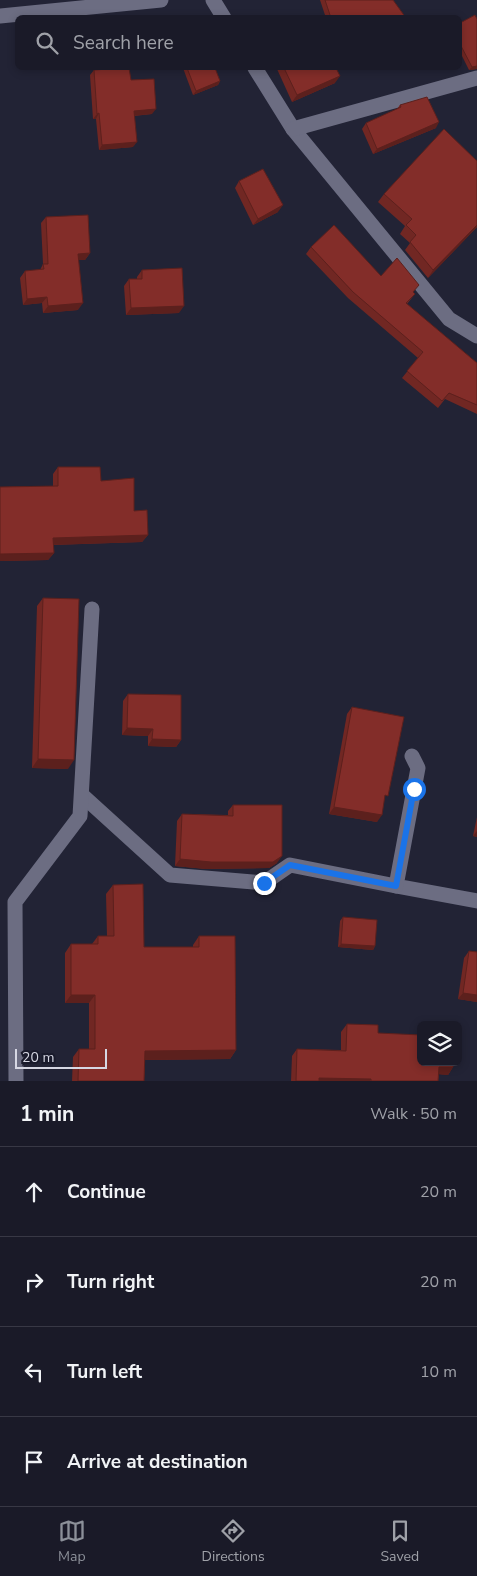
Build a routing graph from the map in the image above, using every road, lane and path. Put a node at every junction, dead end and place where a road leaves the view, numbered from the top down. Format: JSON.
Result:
{"nodes":[{"id":1,"x":160,"y":0,"type":"edge"},
{"id":2,"x":213,"y":0,"type":"edge"},
{"id":3,"x":222,"y":15,"type":"edge"},
{"id":4,"x":0,"y":16,"type":"edge"},
{"id":5,"x":256,"y":70,"type":"edge"},
{"id":6,"x":477,"y":78,"type":"edge"},
{"id":7,"x":293,"y":129,"type":"junction"},
{"id":8,"x":477,"y":336,"type":"edge"},
{"id":9,"x":92,"y":609,"type":"dead end"},
{"id":10,"x":412,"y":756,"type":"dead end"},
{"id":11,"x":82,"y":796,"type":"junction"},
{"id":12,"x":396,"y":886,"type":"junction"},
{"id":13,"x":477,"y":901,"type":"edge"},
{"id":14,"x":16,"y":1081,"type":"edge"}],
"edges":[{"from":1,"to":4,"type":"street"},
{"from":2,"to":3,"type":"street"},
{"from":5,"to":7,"type":"street"},
{"from":6,"to":7,"type":"street"},
{"from":7,"to":8,"type":"street"},
{"from":9,"to":11,"type":"street"},
{"from":10,"to":12,"type":"street"},
{"from":11,"to":12,"type":"street"},
{"from":11,"to":14,"type":"street"},
{"from":12,"to":13,"type":"street"}]}
